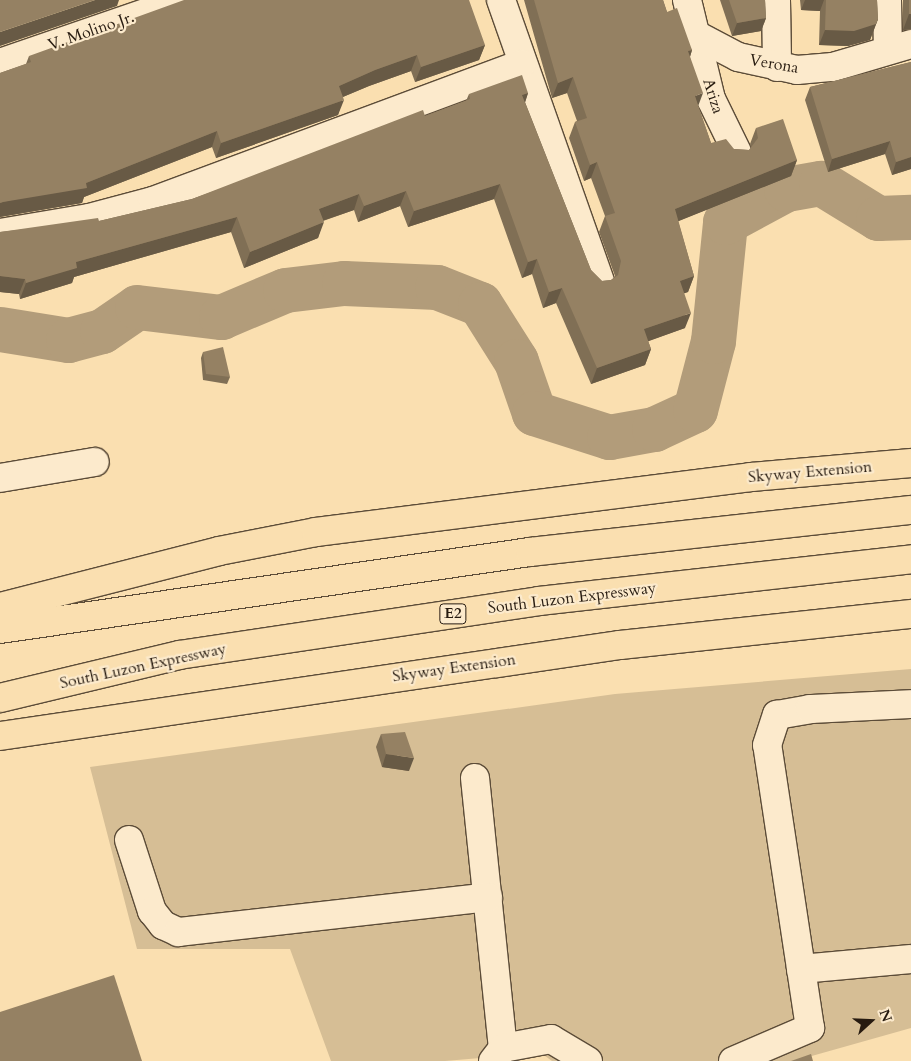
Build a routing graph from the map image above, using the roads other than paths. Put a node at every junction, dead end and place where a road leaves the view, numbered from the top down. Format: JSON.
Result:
{"nodes":[{"id":1,"x":183,"y":0,"type":"edge"},
{"id":2,"x":501,"y":0,"type":"edge"},
{"id":3,"x":687,"y":0,"type":"edge"},
{"id":4,"x":776,"y":0,"type":"edge"},
{"id":5,"x":887,"y":0,"type":"edge"},
{"id":6,"x":698,"y":36,"type":"junction"},
{"id":7,"x":899,"y":47,"type":"edge"},
{"id":8,"x":0,"y":63,"type":"edge"},
{"id":9,"x":521,"y":64,"type":"junction"},
{"id":10,"x":777,"y":67,"type":"junction"},
{"id":11,"x":738,"y":152,"type":"edge"},
{"id":12,"x":0,"y":234,"type":"edge"},
{"id":13,"x":600,"y":281,"type":"edge"},
{"id":14,"x":95,"y":462,"type":"dead end"},
{"id":15,"x":911,"y":463,"type":"edge"},
{"id":16,"x":0,"y":478,"type":"edge"},
{"id":17,"x":911,"y":510,"type":"edge"},
{"id":18,"x":911,"y":559,"type":"edge"},
{"id":19,"x":0,"y":607,"type":"edge"},
{"id":20,"x":911,"y":614,"type":"edge"},
{"id":21,"x":0,"y":629,"type":"edge"},
{"id":22,"x":0,"y":698,"type":"edge"},
{"id":23,"x":911,"y":704,"type":"edge"},
{"id":24,"x":0,"y":736,"type":"edge"},
{"id":25,"x":476,"y":778,"type":"dead end"},
{"id":26,"x":129,"y":840,"type":"dead end"},
{"id":27,"x":488,"y":897,"type":"junction"},
{"id":28,"x":911,"y":959,"type":"edge"},
{"id":29,"x":801,"y":969,"type":"junction"},
{"id":30,"x":498,"y":1054,"type":"edge"},
{"id":31,"x":588,"y":1061,"type":"edge"},
{"id":32,"x":735,"y":1061,"type":"edge"}],
"edges":[{"from":1,"to":8,"type":"street","name":"V. Molino Jr."},
{"from":2,"to":9,"type":"street"},
{"from":3,"to":6,"type":"street","name":"Ariza"},
{"from":4,"to":10,"type":"street"},
{"from":5,"to":7,"type":"street"},
{"from":6,"to":10,"type":"street","name":"Verona"},
{"from":6,"to":11,"type":"street","name":"Ariza"},
{"from":7,"to":10,"type":"street","name":"Verona"},
{"from":9,"to":12,"type":"street"},
{"from":9,"to":13,"type":"street"},
{"from":14,"to":16,"type":"street"},
{"from":15,"to":19,"type":"highway","name":"Skyway Extension"},
{"from":17,"to":21,"type":"highway"},
{"from":18,"to":22,"type":"highway","name":"South Luzon Expressway","number":"E2"},
{"from":20,"to":24,"type":"highway","name":"Skyway Extension"},
{"from":23,"to":29,"type":"street"},
{"from":25,"to":27,"type":"street"},
{"from":26,"to":27,"type":"street"},
{"from":27,"to":30,"type":"street"},
{"from":28,"to":29,"type":"street"},
{"from":29,"to":32,"type":"street"},
{"from":30,"to":31,"type":"street"}]}
